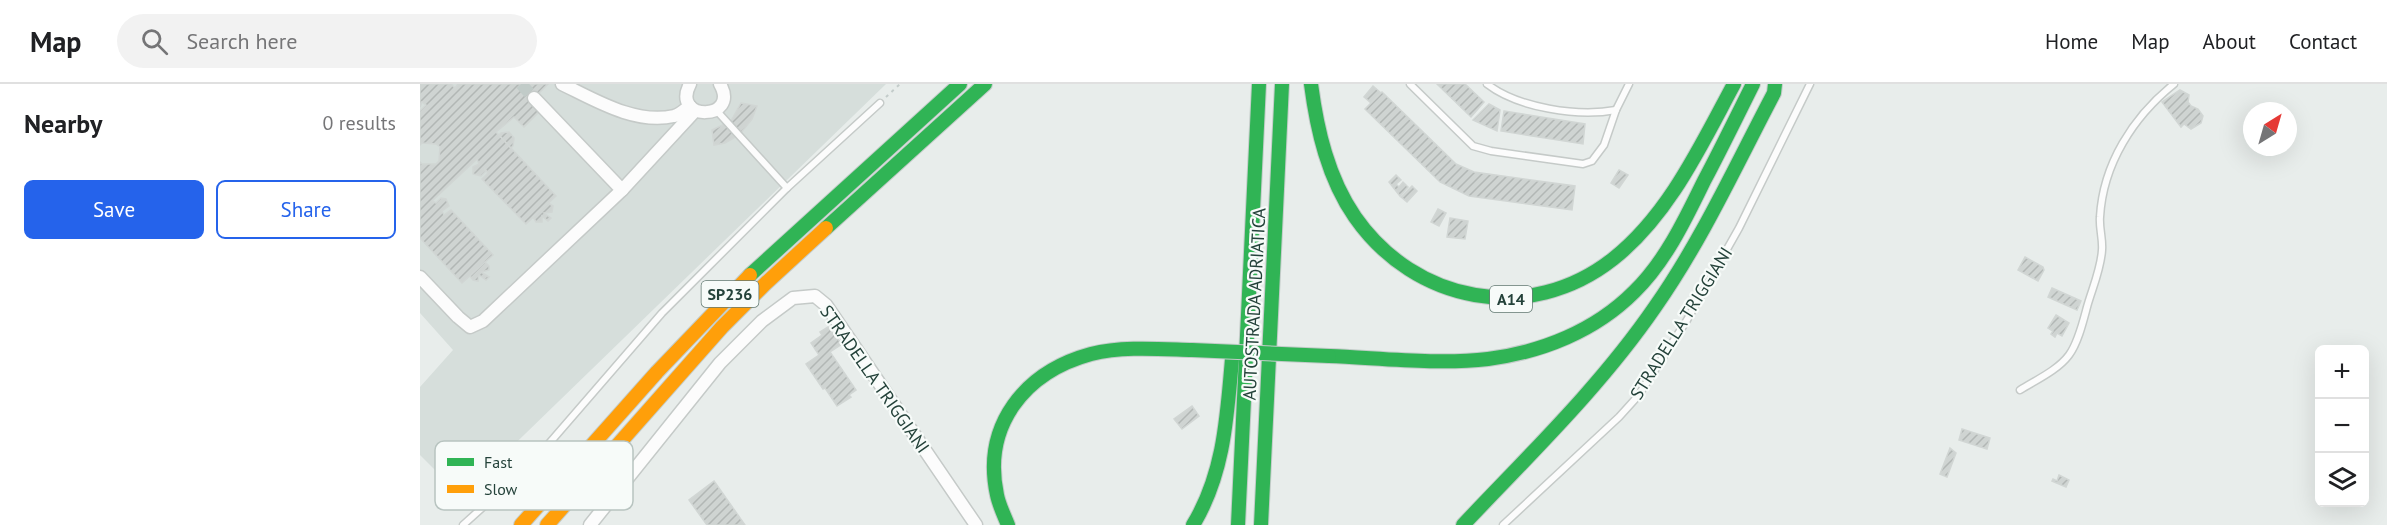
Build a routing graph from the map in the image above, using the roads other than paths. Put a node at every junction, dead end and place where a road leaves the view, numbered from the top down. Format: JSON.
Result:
{"nodes":[{"id":1,"x":562,"y":84,"type":"edge"},
{"id":2,"x":690,"y":84,"type":"edge"},
{"id":3,"x":720,"y":84,"type":"edge"},
{"id":4,"x":960,"y":84,"type":"edge"},
{"id":5,"x":985,"y":84,"type":"edge"},
{"id":6,"x":1259,"y":84,"type":"edge"},
{"id":7,"x":1282,"y":84,"type":"edge"},
{"id":8,"x":1311,"y":84,"type":"edge"},
{"id":9,"x":1410,"y":84,"type":"edge"},
{"id":10,"x":1487,"y":84,"type":"edge"},
{"id":11,"x":1629,"y":84,"type":"edge"},
{"id":12,"x":1734,"y":84,"type":"edge"},
{"id":13,"x":1753,"y":84,"type":"edge"},
{"id":14,"x":1775,"y":84,"type":"edge"},
{"id":15,"x":1810,"y":84,"type":"edge"},
{"id":16,"x":2174,"y":84,"type":"edge"},
{"id":17,"x":534,"y":98,"type":"tunnel mouth"},
{"id":18,"x":880,"y":103,"type":"road end"},
{"id":19,"x":693,"y":108,"type":"junction"},
{"id":20,"x":716,"y":110,"type":"junction"},
{"id":21,"x":1616,"y":110,"type":"junction"},
{"id":22,"x":1256,"y":128,"type":"junction"},
{"id":23,"x":787,"y":188,"type":"junction"},
{"id":24,"x":622,"y":190,"type":"junction"},
{"id":25,"x":420,"y":277,"type":"edge"},
{"id":26,"x":2020,"y":390,"type":"dead end"},
{"id":27,"x":551,"y":441,"type":"edge"},
{"id":28,"x":596,"y":441,"type":"edge"},
{"id":29,"x":621,"y":441,"type":"edge"},
{"id":30,"x":633,"y":471,"type":"edge"},
{"id":31,"x":480,"y":510,"type":"edge"},
{"id":32,"x":534,"y":510,"type":"edge"},
{"id":33,"x":560,"y":510,"type":"edge"},
{"id":34,"x":602,"y":510,"type":"edge"},
{"id":35,"x":463,"y":525,"type":"edge"},
{"id":36,"x":521,"y":525,"type":"edge"},
{"id":37,"x":547,"y":525,"type":"edge"},
{"id":38,"x":590,"y":525,"type":"edge"},
{"id":39,"x":976,"y":525,"type":"edge"},
{"id":40,"x":1010,"y":525,"type":"edge"},
{"id":41,"x":1193,"y":525,"type":"edge"},
{"id":42,"x":1238,"y":525,"type":"edge"},
{"id":43,"x":1261,"y":525,"type":"edge"},
{"id":44,"x":1463,"y":525,"type":"edge"},
{"id":45,"x":1503,"y":525,"type":"edge"}],
"edges":[{"from":1,"to":19,"type":"street"},
{"from":2,"to":19,"type":"street"},
{"from":3,"to":20,"type":"street"},
{"from":4,"to":28,"type":"highway","number":"SP236"},
{"from":5,"to":29,"type":"highway","number":"SP236"},
{"from":6,"to":22,"type":"highway","name":"AUTOSTRADA ADRIATICA"},
{"from":7,"to":43,"type":"highway","name":"AUTOSTRADA ADRIATICA"},
{"from":8,"to":12,"type":"highway","number":"A14"},
{"from":9,"to":21,"type":"lane"},
{"from":10,"to":21,"type":"lane"},
{"from":11,"to":21,"type":"lane"},
{"from":13,"to":40,"type":"highway","bridge":true},
{"from":14,"to":44,"type":"highway"},
{"from":15,"to":45,"type":"lane","name":"STRADELLA TRIGGIANI"},
{"from":16,"to":26,"type":"lane"},
{"from":17,"to":24,"type":"street"},
{"from":18,"to":23,"type":"lane"},
{"from":19,"to":20,"type":"street"},
{"from":19,"to":24,"type":"street"},
{"from":20,"to":23,"type":"lane"},
{"from":22,"to":41,"type":"highway"},
{"from":22,"to":42,"type":"highway","name":"AUTOSTRADA ADRIATICA"},
{"from":23,"to":27,"type":"lane"},
{"from":24,"to":25,"type":"street"},
{"from":30,"to":39,"type":"street","name":"STRADELLA TRIGGIANI"},
{"from":31,"to":35,"type":"lane"},
{"from":32,"to":36,"type":"highway","number":"SP236"},
{"from":33,"to":37,"type":"highway","number":"SP236"},
{"from":34,"to":38,"type":"street","name":"STRADELLA TRIGGIANI"}]}
